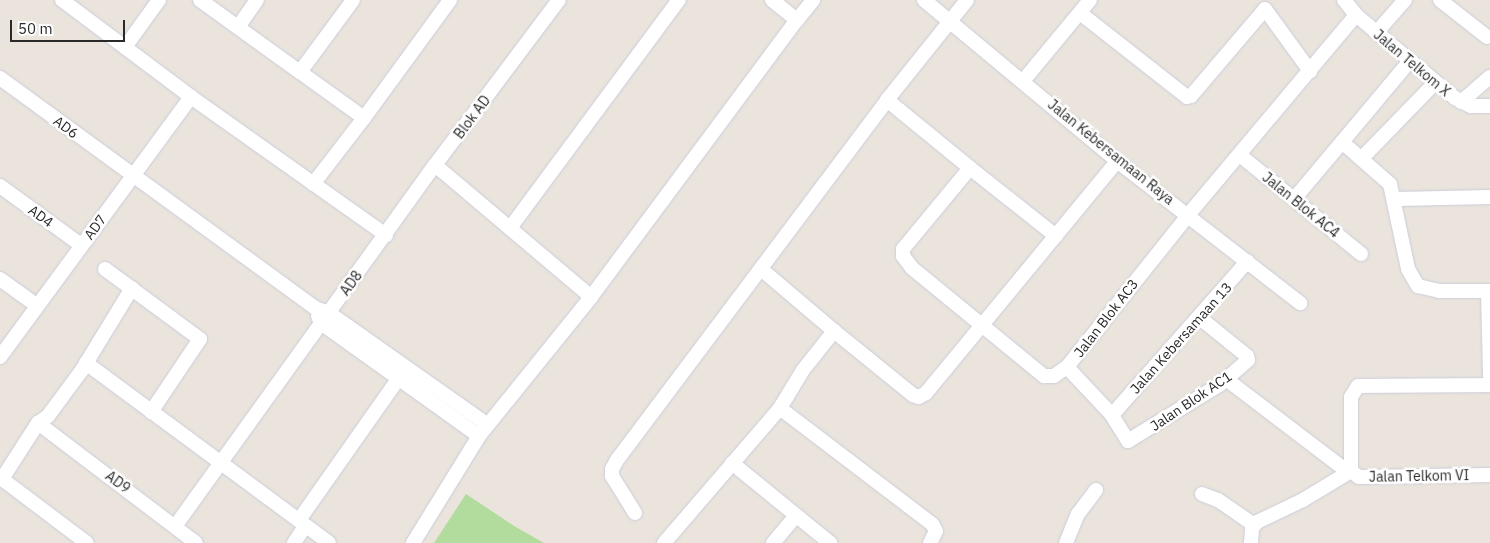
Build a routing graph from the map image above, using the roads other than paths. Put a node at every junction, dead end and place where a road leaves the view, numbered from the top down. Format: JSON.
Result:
{"nodes":[{"id":1,"x":62,"y":0,"type":"edge"},
{"id":2,"x":159,"y":0,"type":"edge"},
{"id":3,"x":200,"y":0,"type":"edge"},
{"id":4,"x":257,"y":0,"type":"edge"},
{"id":5,"x":353,"y":0,"type":"edge"},
{"id":6,"x":450,"y":0,"type":"edge"},
{"id":7,"x":559,"y":0,"type":"edge"},
{"id":8,"x":679,"y":0,"type":"edge"},
{"id":9,"x":772,"y":0,"type":"edge"},
{"id":10,"x":812,"y":0,"type":"edge"},
{"id":11,"x":924,"y":0,"type":"edge"},
{"id":12,"x":967,"y":0,"type":"edge"},
{"id":13,"x":1090,"y":0,"type":"edge"},
{"id":14,"x":1344,"y":0,"type":"edge"},
{"id":15,"x":1405,"y":0,"type":"edge"},
{"id":16,"x":1440,"y":0,"type":"edge"},
{"id":17,"x":1262,"y":4,"type":"edge"},
{"id":18,"x":1080,"y":13,"type":"junction"},
{"id":19,"x":1356,"y":15,"type":"junction"},
{"id":20,"x":797,"y":20,"type":"junction"},
{"id":21,"x":950,"y":21,"type":"junction"},
{"id":22,"x":238,"y":27,"type":"junction"},
{"id":23,"x":1376,"y":33,"type":"junction"},
{"id":24,"x":1487,"y":38,"type":"dead end"},
{"id":25,"x":125,"y":47,"type":"junction"},
{"id":26,"x":1409,"y":62,"type":"junction"},
{"id":27,"x":1310,"y":71,"type":"junction"},
{"id":28,"x":300,"y":72,"type":"junction"},
{"id":29,"x":1490,"y":77,"type":"edge"},
{"id":30,"x":0,"y":78,"type":"edge"},
{"id":31,"x":1023,"y":81,"type":"junction"},
{"id":32,"x":1435,"y":83,"type":"junction"},
{"id":33,"x":191,"y":97,"type":"junction"},
{"id":34,"x":887,"y":100,"type":"junction"},
{"id":35,"x":1461,"y":102,"type":"junction"},
{"id":36,"x":1490,"y":106,"type":"edge"},
{"id":37,"x":364,"y":118,"type":"junction"},
{"id":38,"x":1342,"y":142,"type":"junction"},
{"id":39,"x":1241,"y":156,"type":"junction"},
{"id":40,"x":1362,"y":158,"type":"junction"},
{"id":41,"x":1118,"y":161,"type":"junction"},
{"id":42,"x":435,"y":165,"type":"junction"},
{"id":43,"x":970,"y":168,"type":"junction"},
{"id":44,"x":132,"y":176,"type":"junction"},
{"id":45,"x":313,"y":184,"type":"junction"},
{"id":46,"x":0,"y":186,"type":"edge"},
{"id":47,"x":1490,"y":198,"type":"edge"},
{"id":48,"x":1396,"y":199,"type":"junction"},
{"id":49,"x":1294,"y":200,"type":"junction"},
{"id":50,"x":1189,"y":214,"type":"junction"},
{"id":51,"x":510,"y":228,"type":"junction"},
{"id":52,"x":386,"y":235,"type":"junction"},
{"id":53,"x":1056,"y":236,"type":"junction"},
{"id":54,"x":81,"y":246,"type":"junction"},
{"id":55,"x":1361,"y":254,"type":"dead end"},
{"id":56,"x":1248,"y":261,"type":"junction"},
{"id":57,"x":105,"y":269,"type":"dead end"},
{"id":58,"x":761,"y":269,"type":"junction"},
{"id":59,"x":0,"y":279,"type":"edge"},
{"id":60,"x":132,"y":288,"type":"junction"},
{"id":61,"x":1489,"y":292,"type":"edge"},
{"id":62,"x":591,"y":297,"type":"junction"},
{"id":63,"x":1300,"y":303,"type":"dead end"},
{"id":64,"x":36,"y":305,"type":"junction"},
{"id":65,"x":325,"y":318,"type":"junction"},
{"id":66,"x":1200,"y":318,"type":"junction"},
{"id":67,"x":983,"y":325,"type":"junction"},
{"id":68,"x":834,"y":331,"type":"junction"},
{"id":69,"x":0,"y":358,"type":"edge"},
{"id":70,"x":86,"y":363,"type":"junction"},
{"id":71,"x":1067,"y":367,"type":"junction"},
{"id":72,"x":403,"y":373,"type":"junction"},
{"id":73,"x":1490,"y":376,"type":"edge"},
{"id":74,"x":1226,"y":379,"type":"junction"},
{"id":75,"x":1490,"y":385,"type":"edge"},
{"id":76,"x":780,"y":408,"type":"junction"},
{"id":77,"x":152,"y":412,"type":"junction"},
{"id":78,"x":1112,"y":415,"type":"junction"},
{"id":79,"x":38,"y":424,"type":"junction"},
{"id":80,"x":488,"y":425,"type":"junction"},
{"id":81,"x":479,"y":436,"type":"junction"},
{"id":82,"x":1132,"y":441,"type":"joint"},
{"id":83,"x":220,"y":460,"type":"junction"},
{"id":84,"x":732,"y":464,"type":"junction"},
{"id":85,"x":1349,"y":471,"type":"junction"},
{"id":86,"x":1490,"y":475,"type":"edge"},
{"id":87,"x":1,"y":478,"type":"edge"},
{"id":88,"x":1096,"y":490,"type":"dead end"},
{"id":89,"x":1202,"y":494,"type":"dead end"},
{"id":90,"x":635,"y":513,"type":"dead end"},
{"id":91,"x":796,"y":516,"type":"junction"},
{"id":92,"x":297,"y":520,"type":"junction"},
{"id":93,"x":176,"y":525,"type":"junction"},
{"id":94,"x":1254,"y":525,"type":"junction"},
{"id":95,"x":88,"y":543,"type":"edge"},
{"id":96,"x":196,"y":543,"type":"edge"},
{"id":97,"x":294,"y":543,"type":"edge"},
{"id":98,"x":329,"y":543,"type":"edge"},
{"id":99,"x":413,"y":543,"type":"edge"},
{"id":100,"x":664,"y":543,"type":"edge"},
{"id":101,"x":773,"y":543,"type":"edge"},
{"id":102,"x":830,"y":543,"type":"edge"},
{"id":103,"x":930,"y":543,"type":"edge"},
{"id":104,"x":1066,"y":543,"type":"edge"},
{"id":105,"x":1251,"y":543,"type":"edge"}],
"edges":[{"from":1,"to":25,"type":"street"},
{"from":2,"to":25,"type":"street"},
{"from":3,"to":22,"type":"street"},
{"from":4,"to":22,"type":"street"},
{"from":5,"to":28,"type":"street"},
{"from":6,"to":37,"type":"street"},
{"from":7,"to":42,"type":"street","name":"Blok AD"},
{"from":8,"to":51,"type":"street"},
{"from":9,"to":20,"type":"street"},
{"from":10,"to":20,"type":"street"},
{"from":11,"to":21,"type":"street","name":"Jalan Kebersamaan Raya"},
{"from":12,"to":21,"type":"street"},
{"from":13,"to":18,"type":"street"},
{"from":14,"to":19,"type":"street","name":"Jalan Telkom X"},
{"from":15,"to":23,"type":"street"},
{"from":16,"to":24,"type":"street"},
{"from":17,"to":18,"type":"street"},
{"from":17,"to":27,"type":"street"},
{"from":18,"to":31,"type":"street"},
{"from":19,"to":23,"type":"street","name":"Jalan Telkom X"},
{"from":19,"to":27,"type":"street","name":"Jalan Blok AC3"},
{"from":20,"to":62,"type":"street"},
{"from":21,"to":31,"type":"street","name":"Jalan Kebersamaan Raya"},
{"from":21,"to":34,"type":"street"},
{"from":22,"to":28,"type":"street"},
{"from":23,"to":26,"type":"street","name":"Jalan Telkom X"},
{"from":25,"to":33,"type":"street"},
{"from":26,"to":32,"type":"street","name":"Jalan Telkom X"},
{"from":26,"to":38,"type":"street"},
{"from":27,"to":39,"type":"street","name":"Jalan Blok AC3"},
{"from":28,"to":37,"type":"street"},
{"from":29,"to":35,"type":"street"},
{"from":30,"to":44,"type":"street","name":"AD6"},
{"from":31,"to":41,"type":"street","name":"Jalan Kebersamaan Raya"},
{"from":32,"to":35,"type":"street","name":"Jalan Telkom X"},
{"from":32,"to":40,"type":"street"},
{"from":33,"to":44,"type":"street","name":"AD7"},
{"from":33,"to":45,"type":"street"},
{"from":34,"to":43,"type":"street"},
{"from":34,"to":58,"type":"street"},
{"from":35,"to":36,"type":"street","name":"Jalan Telkom X"},
{"from":37,"to":45,"type":"street"},
{"from":38,"to":40,"type":"street"},
{"from":38,"to":49,"type":"street"},
{"from":39,"to":49,"type":"street","name":"Jalan Blok AC4"},
{"from":39,"to":50,"type":"street","name":"Jalan Blok AC3"},
{"from":40,"to":48,"type":"street"},
{"from":41,"to":50,"type":"street","name":"Jalan Kebersamaan Raya"},
{"from":41,"to":53,"type":"street"},
{"from":42,"to":51,"type":"street"},
{"from":42,"to":52,"type":"street","name":"Blok AD"},
{"from":43,"to":53,"type":"street"},
{"from":43,"to":67,"type":"street"},
{"from":44,"to":54,"type":"street","name":"AD7"},
{"from":44,"to":65,"type":"street","name":"AD6"},
{"from":45,"to":52,"type":"street"},
{"from":46,"to":54,"type":"street","name":"AD4"},
{"from":47,"to":48,"type":"street"},
{"from":48,"to":61,"type":"street"},
{"from":49,"to":55,"type":"street","name":"Jalan Blok AC4"},
{"from":50,"to":56,"type":"street","name":"Jalan Kebersamaan Raya"},
{"from":50,"to":71,"type":"street","name":"Jalan Blok AC3"},
{"from":51,"to":62,"type":"street"},
{"from":52,"to":65,"type":"street","name":"AD8"},
{"from":53,"to":67,"type":"street"},
{"from":54,"to":64,"type":"street","name":"AD7"},
{"from":56,"to":63,"type":"street","name":"Jalan Kebersamaan Raya"},
{"from":56,"to":66,"type":"street","name":"Jalan Kebersamaan 13"},
{"from":57,"to":60,"type":"street"},
{"from":58,"to":68,"type":"street"},
{"from":58,"to":90,"type":"street"},
{"from":59,"to":64,"type":"street"},
{"from":60,"to":70,"type":"street"},
{"from":60,"to":77,"type":"street"},
{"from":61,"to":73,"type":"street"},
{"from":62,"to":80,"type":"street"},
{"from":64,"to":69,"type":"street","name":"AD7"},
{"from":65,"to":72,"type":"street","name":"AD6"},
{"from":65,"to":83,"type":"street","name":"AD8"},
{"from":66,"to":74,"type":"street","name":"Jalan Blok AC1"},
{"from":66,"to":78,"type":"street","name":"Jalan Kebersamaan 13"},
{"from":67,"to":68,"type":"street"},
{"from":67,"to":71,"type":"street"},
{"from":68,"to":76,"type":"street"},
{"from":70,"to":77,"type":"street"},
{"from":70,"to":79,"type":"street"},
{"from":71,"to":78,"type":"street","name":"Jalan Blok AC3"},
{"from":72,"to":80,"type":"street"},
{"from":72,"to":81,"type":"street"},
{"from":72,"to":92,"type":"street"},
{"from":74,"to":82,"type":"street","name":"Jalan Blok AC1"},
{"from":74,"to":85,"type":"street"},
{"from":75,"to":85,"type":"street"},
{"from":76,"to":84,"type":"street"},
{"from":76,"to":103,"type":"street"},
{"from":77,"to":83,"type":"street"},
{"from":78,"to":82,"type":"street","name":"Jalan Blok AC3"},
{"from":79,"to":87,"type":"street"},
{"from":79,"to":93,"type":"street","name":"AD9"},
{"from":80,"to":81,"type":"street"},
{"from":81,"to":99,"type":"street"},
{"from":83,"to":92,"type":"street"},
{"from":83,"to":93,"type":"street","name":"AD8"},
{"from":84,"to":91,"type":"street"},
{"from":84,"to":100,"type":"street"},
{"from":85,"to":86,"type":"street","name":"Jalan Telkom VI"},
{"from":85,"to":94,"type":"street"},
{"from":87,"to":95,"type":"street"},
{"from":88,"to":104,"type":"street"},
{"from":89,"to":94,"type":"street"},
{"from":91,"to":101,"type":"street"},
{"from":91,"to":102,"type":"street"},
{"from":92,"to":97,"type":"street"},
{"from":92,"to":98,"type":"street"},
{"from":93,"to":96,"type":"street","name":"AD9"},
{"from":94,"to":105,"type":"street"}]}
